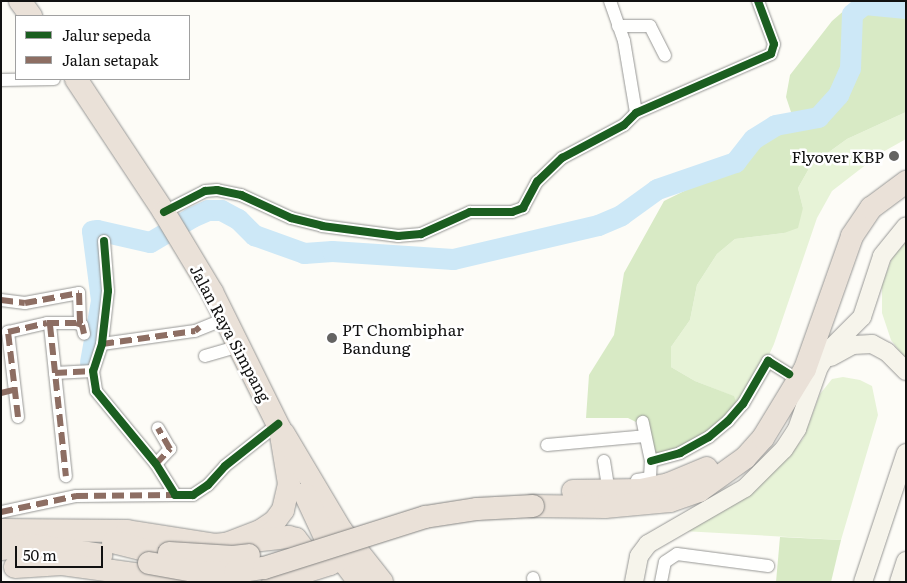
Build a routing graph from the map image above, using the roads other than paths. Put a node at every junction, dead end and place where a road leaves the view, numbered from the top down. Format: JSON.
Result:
{"nodes":[{"id":1,"x":20,"y":1,"type":"edge"},
{"id":2,"x":610,"y":1,"type":"edge"},
{"id":3,"x":758,"y":1,"type":"edge"},
{"id":4,"x":29,"y":15,"type":"edge"},
{"id":5,"x":618,"y":26,"type":"junction"},
{"id":6,"x":665,"y":55,"type":"dead end"},
{"id":7,"x":1,"y":80,"type":"edge"},
{"id":8,"x":15,"y":80,"type":"edge"},
{"id":9,"x":77,"y":80,"type":"edge"},
{"id":10,"x":636,"y":113,"type":"junction"},
{"id":11,"x":906,"y":170,"type":"edge"},
{"id":12,"x":906,"y":182,"type":"edge"},
{"id":13,"x":166,"y":215,"type":"junction"},
{"id":14,"x":906,"y":226,"type":"edge"},
{"id":15,"x":104,"y":241,"type":"dead end"},
{"id":16,"x":1,"y":300,"type":"edge"},
{"id":17,"x":227,"y":318,"type":"junction"},
{"id":18,"x":50,"y":325,"type":"junction"},
{"id":19,"x":102,"y":344,"type":"junction"},
{"id":20,"x":241,"y":346,"type":"junction"},
{"id":21,"x":206,"y":356,"type":"dead end"},
{"id":22,"x":93,"y":371,"type":"junction"},
{"id":23,"x":906,"y":371,"type":"edge"},
{"id":24,"x":55,"y":373,"type":"junction"},
{"id":25,"x":788,"y":374,"type":"junction"},
{"id":26,"x":811,"y":388,"type":"junction"},
{"id":27,"x":7,"y":392,"type":"edge"},
{"id":28,"x":18,"y":417,"type":"dead end"},
{"id":29,"x":643,"y":422,"type":"dead end"},
{"id":30,"x":158,"y":428,"type":"dead end"},
{"id":31,"x":645,"y":436,"type":"junction"},
{"id":32,"x":284,"y":437,"type":"junction"},
{"id":33,"x":547,"y":445,"type":"dead end"},
{"id":34,"x":906,"y":453,"type":"edge"},
{"id":35,"x":604,"y":461,"type":"dead end"},
{"id":36,"x":651,"y":461,"type":"junction"},
{"id":37,"x":156,"y":464,"type":"junction"},
{"id":38,"x":66,"y":476,"type":"dead end"},
{"id":39,"x":608,"y":481,"type":"junction"},
{"id":40,"x":567,"y":482,"type":"dead end"},
{"id":41,"x":175,"y":495,"type":"junction"},
{"id":42,"x":532,"y":499,"type":"junction"},
{"id":43,"x":317,"y":504,"type":"junction"},
{"id":44,"x":1,"y":512,"type":"edge"},
{"id":45,"x":1,"y":530,"type":"edge"},
{"id":46,"x":71,"y":530,"type":"junction"},
{"id":47,"x":260,"y":531,"type":"junction"},
{"id":48,"x":224,"y":545,"type":"junction"},
{"id":49,"x":1,"y":549,"type":"edge"},
{"id":50,"x":348,"y":555,"type":"junction"},
{"id":51,"x":148,"y":557,"type":"junction"},
{"id":52,"x":906,"y":561,"type":"edge"},
{"id":53,"x":768,"y":566,"type":"dead end"},
{"id":54,"x":15,"y":567,"type":"dead end"},
{"id":55,"x":296,"y":576,"type":"junction"},
{"id":56,"x":194,"y":582,"type":"edge"},
{"id":57,"x":273,"y":582,"type":"edge"},
{"id":58,"x":359,"y":582,"type":"edge"},
{"id":59,"x":382,"y":582,"type":"edge"},
{"id":60,"x":634,"y":582,"type":"edge"},
{"id":61,"x":661,"y":582,"type":"edge"},
{"id":62,"x":863,"y":582,"type":"edge"},
{"id":63,"x":898,"y":582,"type":"edge"}],
"edges":[{"from":1,"to":4,"type":"highway"},
{"from":2,"to":5,"type":"street"},
{"from":3,"to":10,"type":"street"},
{"from":5,"to":6,"type":"street"},
{"from":5,"to":10,"type":"street"},
{"from":7,"to":8,"type":"street"},
{"from":9,"to":13,"type":"highway","name":"Jalan Raya Simpang"},
{"from":10,"to":13,"type":"street"},
{"from":11,"to":25,"type":"highway"},
{"from":12,"to":42,"type":"highway"},
{"from":13,"to":17,"type":"highway","name":"Jalan Raya Simpang"},
{"from":14,"to":26,"type":"main road"},
{"from":15,"to":19,"type":"street"},
{"from":16,"to":18,"type":"street"},
{"from":17,"to":19,"type":"street"},
{"from":17,"to":20,"type":"highway","name":"Jalan Raya Simpang"},
{"from":18,"to":24,"type":"street"},
{"from":18,"to":27,"type":"street"},
{"from":19,"to":22,"type":"street"},
{"from":20,"to":21,"type":"street"},
{"from":20,"to":32,"type":"highway","name":"Jalan Raya Simpang"},
{"from":22,"to":24,"type":"street"},
{"from":22,"to":37,"type":"street"},
{"from":23,"to":26,"type":"main road"},
{"from":24,"to":38,"type":"street"},
{"from":25,"to":36,"type":"street"},
{"from":25,"to":42,"type":"highway"},
{"from":26,"to":60,"type":"main road"},
{"from":27,"to":28,"type":"street"},
{"from":29,"to":31,"type":"street"},
{"from":30,"to":37,"type":"street"},
{"from":31,"to":33,"type":"street"},
{"from":31,"to":36,"type":"street"},
{"from":32,"to":41,"type":"street"},
{"from":32,"to":43,"type":"highway"},
{"from":32,"to":47,"type":"highway"},
{"from":34,"to":62,"type":"main road"},
{"from":35,"to":39,"type":"street"},
{"from":36,"to":39,"type":"street"},
{"from":37,"to":41,"type":"street"},
{"from":39,"to":40,"type":"street"},
{"from":41,"to":44,"type":"street"},
{"from":42,"to":51,"type":"highway","bridge":true},
{"from":43,"to":47,"type":"highway"},
{"from":43,"to":50,"type":"highway"},
{"from":45,"to":46,"type":"highway"},
{"from":46,"to":48,"type":"highway"},
{"from":46,"to":51,"type":"highway"},
{"from":47,"to":48,"type":"highway"},
{"from":48,"to":55,"type":"highway"},
{"from":49,"to":51,"type":"highway"},
{"from":50,"to":55,"type":"highway"},
{"from":50,"to":58,"type":"highway"},
{"from":50,"to":59,"type":"highway"},
{"from":52,"to":63,"type":"main road"},
{"from":53,"to":61,"type":"street"},
{"from":54,"to":56,"type":"highway"},
{"from":55,"to":57,"type":"highway"}]}
